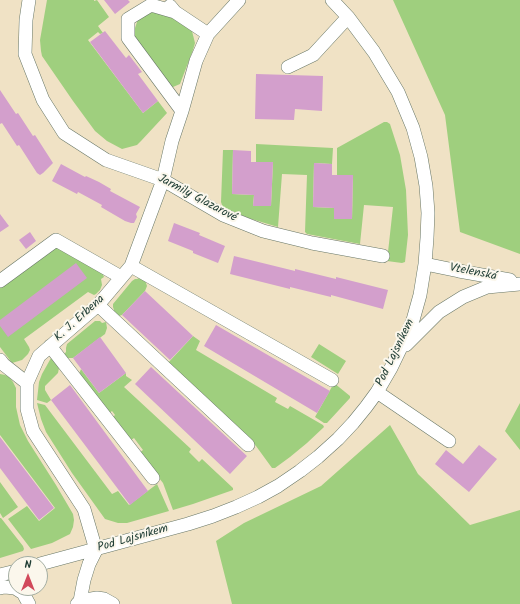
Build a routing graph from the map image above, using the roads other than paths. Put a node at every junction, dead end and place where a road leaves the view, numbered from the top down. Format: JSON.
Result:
{"nodes":[{"id":1,"x":29,"y":0,"type":"edge"},
{"id":2,"x":166,"y":0,"type":"edge"},
{"id":3,"x":239,"y":0,"type":"edge"},
{"id":4,"x":332,"y":0,"type":"edge"},
{"id":5,"x":175,"y":12,"type":"junction"},
{"id":6,"x":348,"y":17,"type":"junction"},
{"id":7,"x":208,"y":34,"type":"junction"},
{"id":8,"x":288,"y":67,"type":"dead end"},
{"id":9,"x":182,"y":112,"type":"junction"},
{"id":10,"x":163,"y":180,"type":"junction"},
{"id":11,"x":383,"y":256,"type":"dead end"},
{"id":12,"x":425,"y":264,"type":"junction"},
{"id":13,"x":131,"y":266,"type":"junction"},
{"id":14,"x":122,"y":277,"type":"junction"},
{"id":15,"x":0,"y":281,"type":"edge"},
{"id":16,"x":520,"y":283,"type":"edge"},
{"id":17,"x":98,"y":305,"type":"junction"},
{"id":18,"x":50,"y":346,"type":"junction"},
{"id":19,"x":398,"y":353,"type":"junction"},
{"id":20,"x":1,"y":364,"type":"edge"},
{"id":21,"x":332,"y":380,"type":"dead end"},
{"id":22,"x":27,"y":383,"type":"junction"},
{"id":23,"x":377,"y":392,"type":"junction"},
{"id":24,"x":449,"y":441,"type":"dead end"},
{"id":25,"x":248,"y":445,"type":"dead end"},
{"id":26,"x":153,"y":478,"type":"dead end"},
{"id":27,"x":96,"y":550,"type":"junction"},
{"id":28,"x":48,"y":562,"type":"edge"},
{"id":29,"x":0,"y":588,"type":"edge"},
{"id":30,"x":79,"y":602,"type":"edge"},
{"id":31,"x":29,"y":604,"type":"edge"},
{"id":32,"x":113,"y":604,"type":"edge"}],
"edges":[{"from":1,"to":10,"type":"street","name":"Jarmily Glazarové"},
{"from":2,"to":5,"type":"street"},
{"from":3,"to":7,"type":"street","name":"K. J. Erbena"},
{"from":4,"to":6,"type":"street","name":"Pod Lajsníkem"},
{"from":5,"to":7,"type":"street"},
{"from":5,"to":9,"type":"street"},
{"from":6,"to":8,"type":"street"},
{"from":6,"to":12,"type":"street","name":"Pod Lajsníkem"},
{"from":7,"to":9,"type":"street","name":"K. J. Erbena"},
{"from":9,"to":10,"type":"street","name":"K. J. Erbena"},
{"from":10,"to":11,"type":"street","name":"Jarmily Glazarové"},
{"from":10,"to":13,"type":"street","name":"K. J. Erbena"},
{"from":12,"to":16,"type":"street","name":"Vtelenská"},
{"from":12,"to":19,"type":"street","name":"Pod Lajsníkem"},
{"from":13,"to":14,"type":"street","name":"K. J. Erbena"},
{"from":13,"to":21,"type":"street"},
{"from":14,"to":15,"type":"street"},
{"from":14,"to":17,"type":"street","name":"K. J. Erbena"},
{"from":16,"to":19,"type":"street","name":"Vtelenská"},
{"from":17,"to":18,"type":"street","name":"K. J. Erbena"},
{"from":17,"to":25,"type":"street"},
{"from":18,"to":22,"type":"street","name":"K. J. Erbena"},
{"from":18,"to":26,"type":"street"},
{"from":19,"to":23,"type":"street","name":"Pod Lajsníkem"},
{"from":20,"to":22,"type":"street"},
{"from":22,"to":27,"type":"street","name":"K. J. Erbena"},
{"from":23,"to":24,"type":"street"},
{"from":23,"to":27,"type":"street","name":"Pod Lajsníkem"},
{"from":27,"to":28,"type":"street","name":"Pod Lajsníkem"},
{"from":27,"to":30,"type":"street"},
{"from":29,"to":31,"type":"street"},
{"from":30,"to":32,"type":"street"}]}
